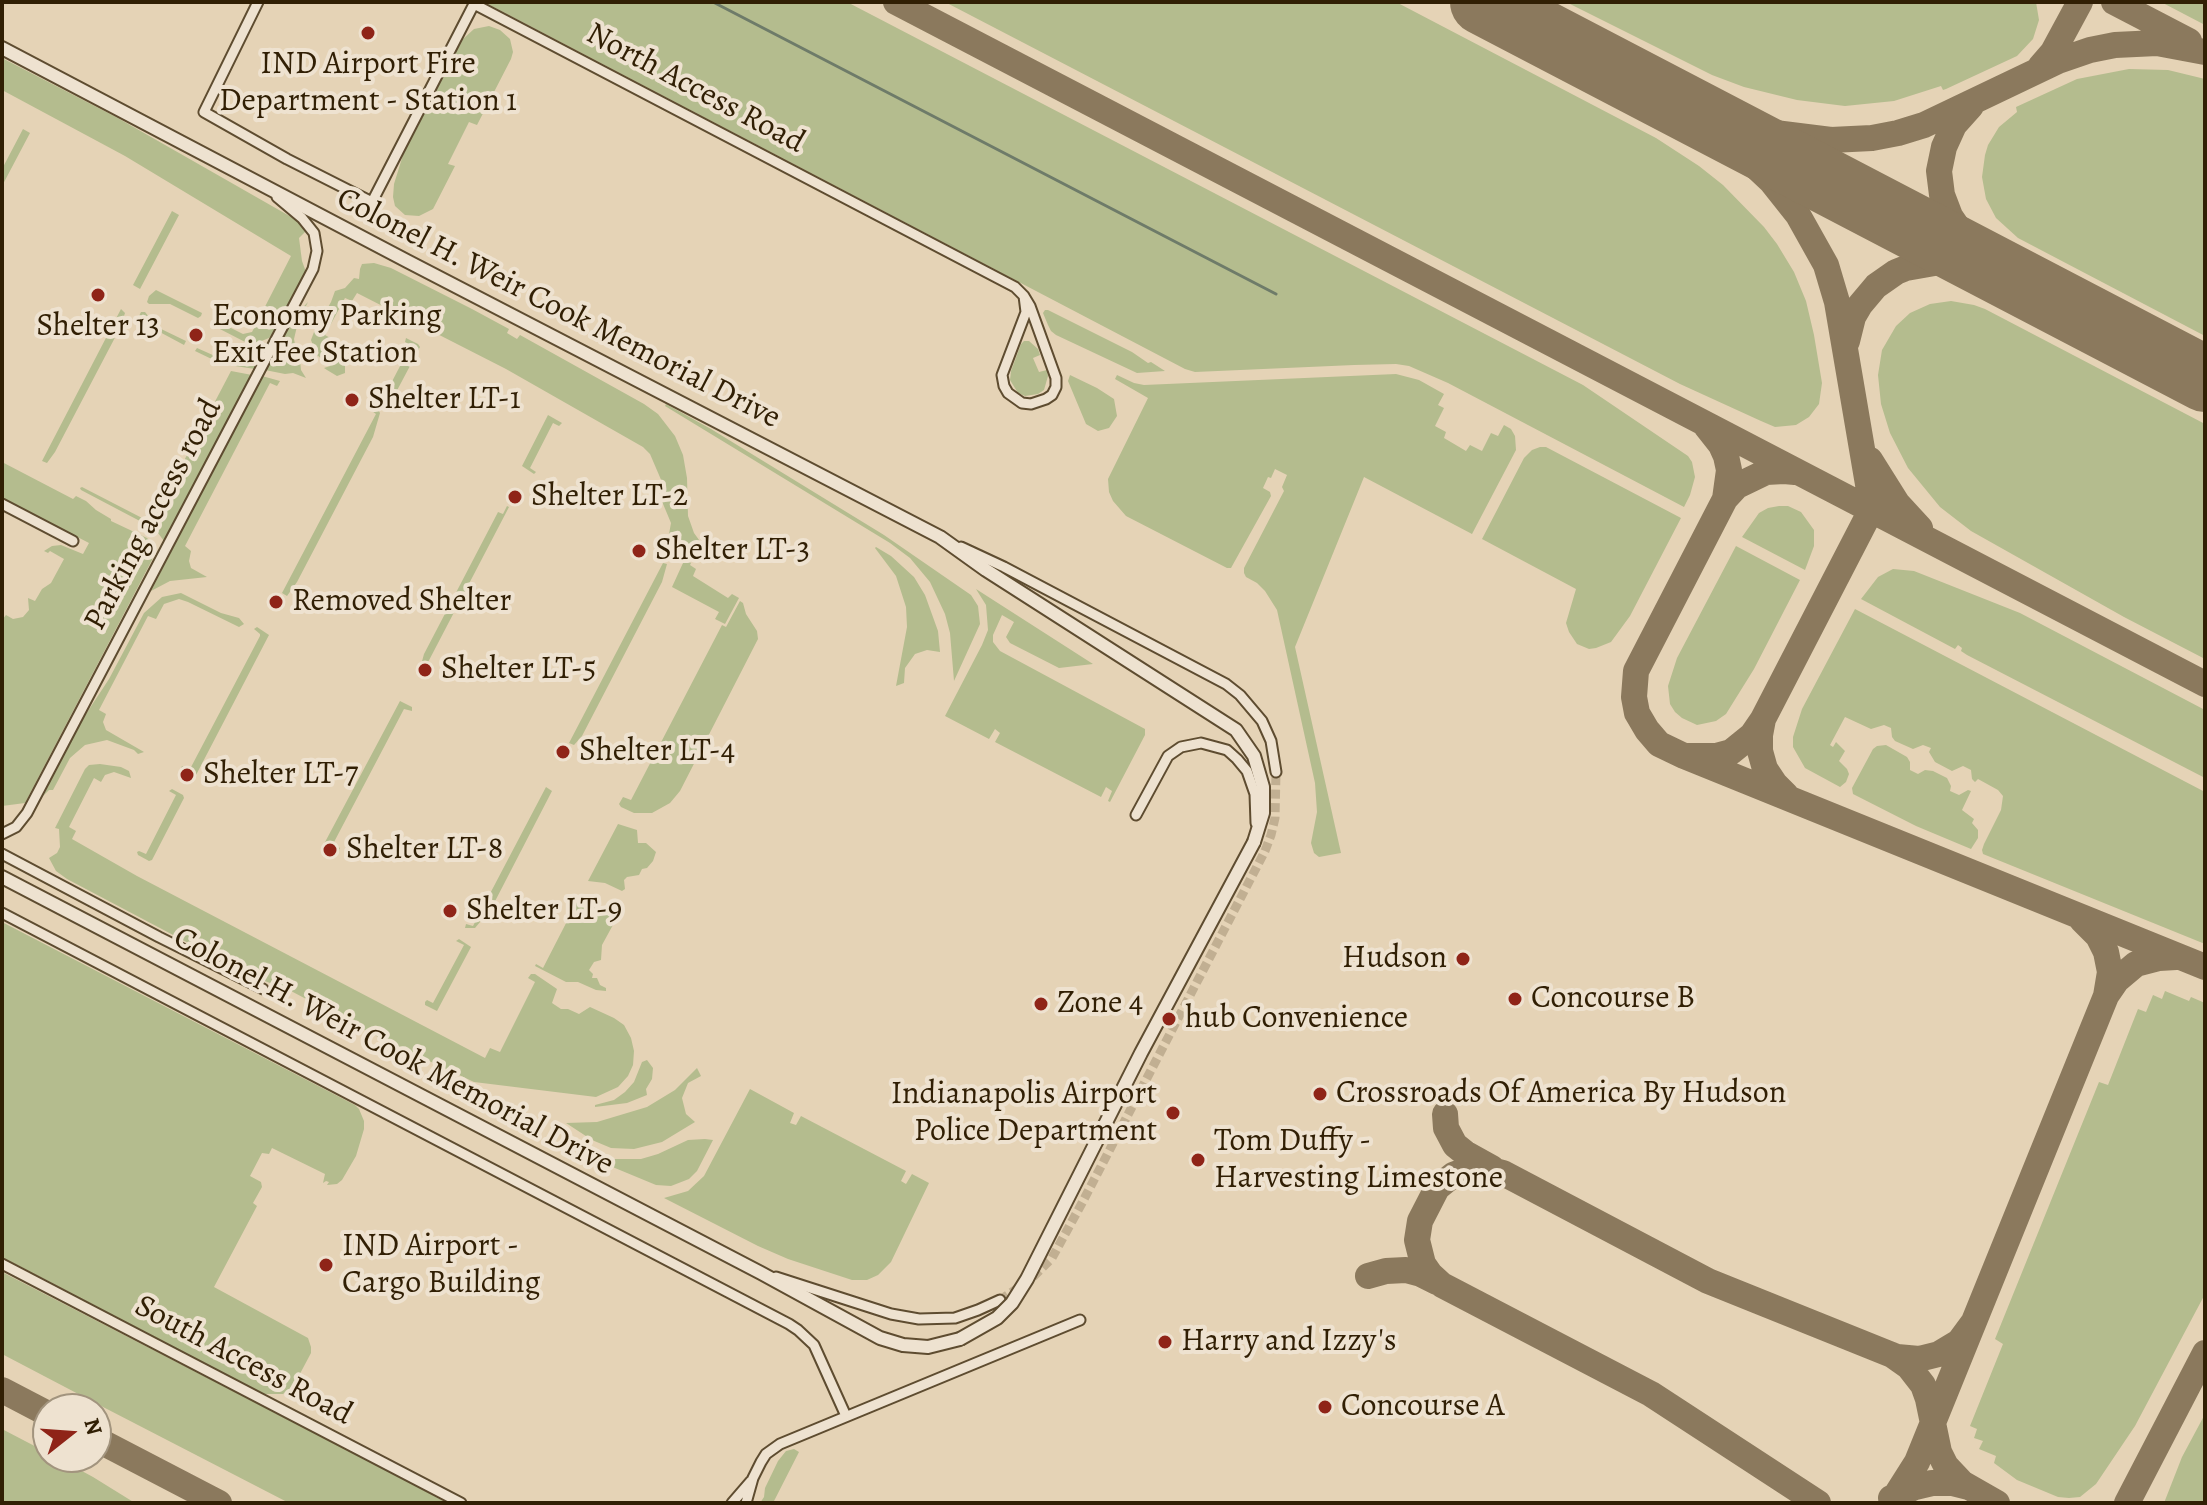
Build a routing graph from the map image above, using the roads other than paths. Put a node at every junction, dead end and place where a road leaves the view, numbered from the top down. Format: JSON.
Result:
{"nodes":[{"id":1,"x":258,"y":2,"type":"edge"},
{"id":2,"x":2,"y":48,"type":"edge"},
{"id":3,"x":260,"y":183,"type":"junction"},
{"id":4,"x":1024,"y":296,"type":"junction"},
{"id":5,"x":2,"y":504,"type":"edge"},
{"id":6,"x":940,"y":537,"type":"junction"},
{"id":7,"x":73,"y":541,"type":"dead end"},
{"id":8,"x":1276,"y":772,"type":"tunnel mouth"},
{"id":9,"x":1136,"y":815,"type":"dead end"},
{"id":10,"x":2,"y":834,"type":"edge"},
{"id":11,"x":1254,"y":842,"type":"junction"},
{"id":12,"x":2,"y":854,"type":"edge"},
{"id":13,"x":2,"y":877,"type":"edge"},
{"id":14,"x":2,"y":913,"type":"edge"},
{"id":15,"x":263,"y":989,"type":"dead end"},
{"id":16,"x":2,"y":1264,"type":"edge"},
{"id":17,"x":761,"y":1273,"type":"junction"},
{"id":18,"x":1000,"y":1300,"type":"tunnel mouth"},
{"id":19,"x":1080,"y":1320,"type":"dead end"},
{"id":20,"x":846,"y":1416,"type":"junction"},
{"id":21,"x":753,"y":1478,"type":"junction"},
{"id":22,"x":461,"y":1503,"type":"edge"},
{"id":23,"x":732,"y":1503,"type":"edge"},
{"id":24,"x":746,"y":1503,"type":"edge"}],
"edges":[{"from":1,"to":4,"type":"street","name":"North Access Road"},
{"from":2,"to":3,"type":"street","name":"Colonel H. Weir Cook Memorial Drive"},
{"from":3,"to":6,"type":"street","name":"Colonel H. Weir Cook Memorial Drive"},
{"from":3,"to":10,"type":"street","name":"Parking access road"},
{"from":4,"to":4,"type":"street"},
{"from":5,"to":7,"type":"street"},
{"from":6,"to":8,"type":"street"},
{"from":6,"to":11,"type":"street","name":"Colonel H. Weir Cook Memorial Drive"},
{"from":9,"to":11,"type":"street"},
{"from":11,"to":17,"type":"street","name":"Colonel H. Weir Cook Memorial Drive","bridge":true},
{"from":12,"to":15,"type":"street"},
{"from":13,"to":17,"type":"street","name":"Colonel H. Weir Cook Memorial Drive"},
{"from":14,"to":20,"type":"street"},
{"from":16,"to":22,"type":"street","name":"South Access Road"},
{"from":17,"to":18,"type":"street"},
{"from":19,"to":20,"type":"street"},
{"from":20,"to":21,"type":"street"},
{"from":21,"to":23,"type":"street"},
{"from":21,"to":24,"type":"street"}]}
